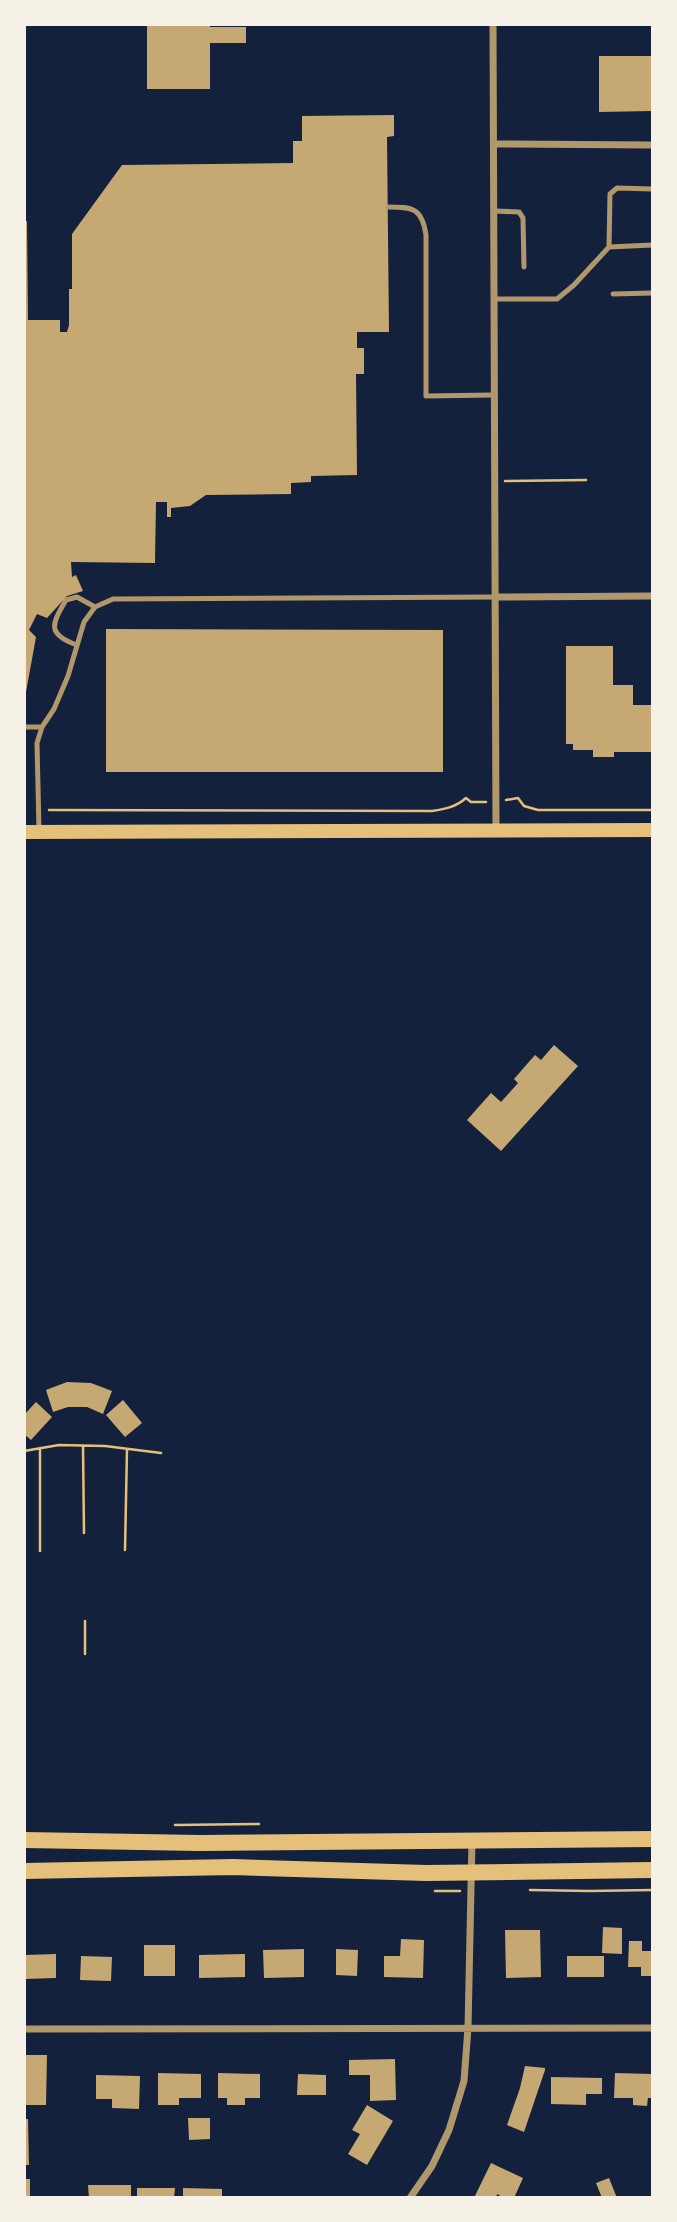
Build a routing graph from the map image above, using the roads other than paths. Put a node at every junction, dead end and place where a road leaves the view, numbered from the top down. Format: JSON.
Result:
{"nodes":[{"id":1,"x":493,"y":24,"type":"edge"},
{"id":2,"x":495,"y":144,"type":"junction"},
{"id":3,"x":653,"y":145,"type":"edge"},
{"id":4,"x":653,"y":189,"type":"edge"},
{"id":5,"x":388,"y":207,"type":"dead end"},
{"id":6,"x":495,"y":211,"type":"junction"},
{"id":7,"x":653,"y":244,"type":"edge"},
{"id":8,"x":609,"y":247,"type":"junction"},
{"id":9,"x":524,"y":267,"type":"dead end"},
{"id":10,"x":653,"y":293,"type":"edge"},
{"id":11,"x":613,"y":294,"type":"dead end"},
{"id":12,"x":495,"y":299,"type":"junction"},
{"id":13,"x":493,"y":396,"type":"junction"},
{"id":14,"x":653,"y":596,"type":"edge"},
{"id":15,"x":495,"y":597,"type":"junction"},
{"id":16,"x":94,"y":607,"type":"junction"},
{"id":17,"x":77,"y":645,"type":"junction"},
{"id":18,"x":24,"y":727,"type":"edge"},
{"id":19,"x":41,"y":727,"type":"junction"},
{"id":20,"x":653,"y":830,"type":"edge"},
{"id":21,"x":496,"y":831,"type":"junction"},
{"id":22,"x":32,"y":832,"type":"edge"},
{"id":23,"x":653,"y":1839,"type":"edge"},
{"id":24,"x":24,"y":1840,"type":"edge"},
{"id":25,"x":472,"y":1841,"type":"junction"},
{"id":26,"x":653,"y":1870,"type":"edge"},
{"id":27,"x":24,"y":1871,"type":"edge"},
{"id":28,"x":472,"y":1873,"type":"junction"},
{"id":29,"x":468,"y":2028,"type":"junction"},
{"id":30,"x":653,"y":2028,"type":"edge"},
{"id":31,"x":24,"y":2029,"type":"edge"},
{"id":32,"x":411,"y":2197,"type":"edge"}],
"edges":[{"from":1,"to":2,"type":"street"},
{"from":2,"to":3,"type":"street"},
{"from":2,"to":6,"type":"street"},
{"from":4,"to":8,"type":"lane"},
{"from":5,"to":13,"type":"lane"},
{"from":6,"to":9,"type":"lane"},
{"from":6,"to":12,"type":"street"},
{"from":7,"to":8,"type":"lane"},
{"from":8,"to":12,"type":"lane"},
{"from":10,"to":11,"type":"lane"},
{"from":12,"to":13,"type":"street"},
{"from":13,"to":15,"type":"street"},
{"from":14,"to":15,"type":"street"},
{"from":15,"to":16,"type":"lane"},
{"from":15,"to":21,"type":"street"},
{"from":16,"to":17,"type":"lane"},
{"from":16,"to":17,"type":"lane"},
{"from":17,"to":19,"type":"lane"},
{"from":18,"to":19,"type":"lane"},
{"from":19,"to":22,"type":"lane"},
{"from":20,"to":21,"type":"main road"},
{"from":21,"to":22,"type":"main road"},
{"from":23,"to":25,"type":"main road"},
{"from":24,"to":25,"type":"main road"},
{"from":25,"to":28,"type":"street"},
{"from":26,"to":28,"type":"main road"},
{"from":27,"to":28,"type":"main road"},
{"from":28,"to":29,"type":"street"},
{"from":29,"to":30,"type":"street"},
{"from":29,"to":31,"type":"street"},
{"from":29,"to":32,"type":"street"}]}
